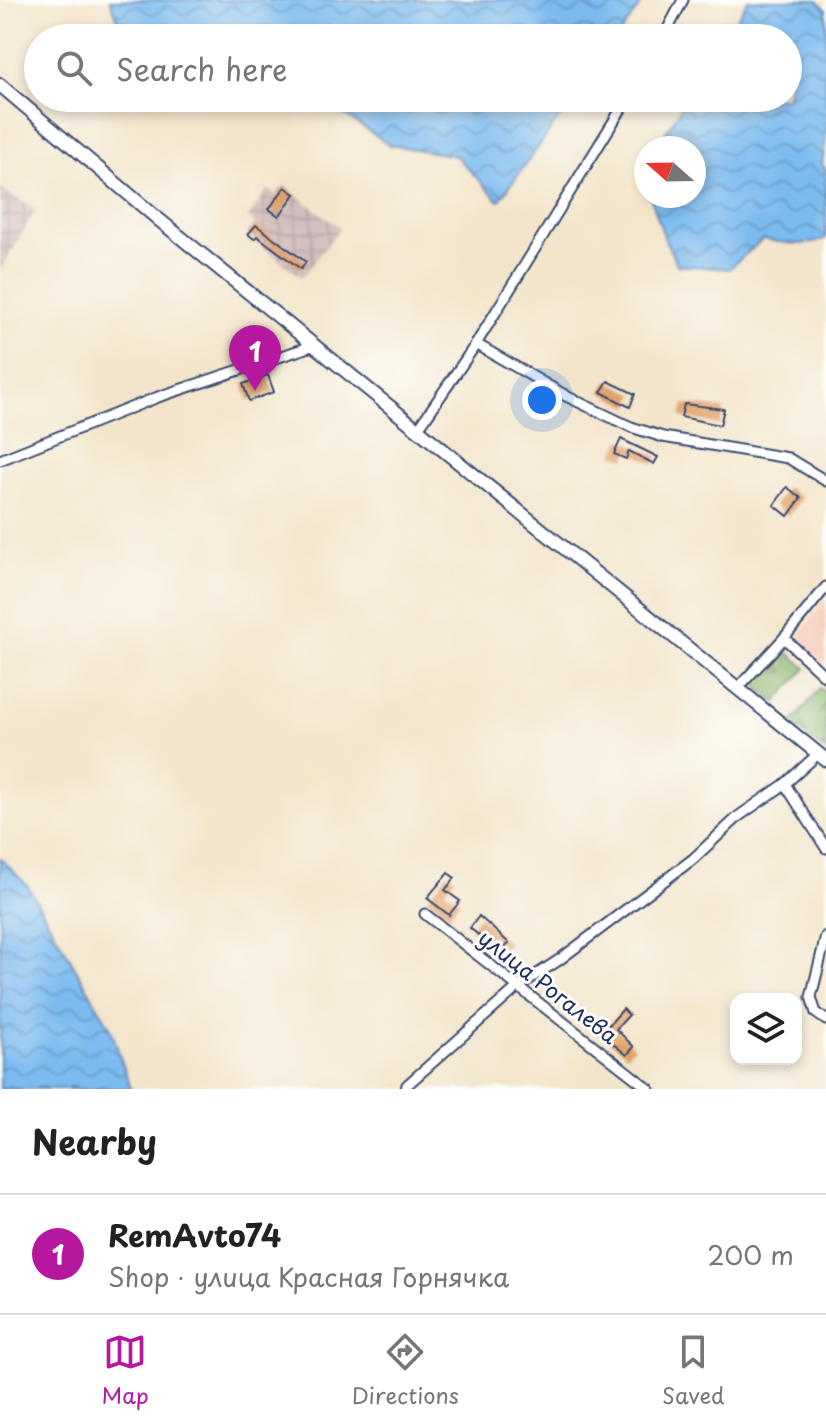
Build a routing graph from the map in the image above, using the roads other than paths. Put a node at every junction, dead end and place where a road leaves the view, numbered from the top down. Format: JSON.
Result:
{"nodes":[{"id":1,"x":683,"y":0,"type":"edge"},
{"id":2,"x":670,"y":24,"type":"edge"},
{"id":3,"x":0,"y":85,"type":"edge"},
{"id":4,"x":24,"y":105,"type":"edge"},
{"id":5,"x":32,"y":112,"type":"edge"},
{"id":6,"x":619,"y":112,"type":"edge"},
{"id":7,"x":476,"y":344,"type":"junction"},
{"id":8,"x":315,"y":345,"type":"junction"},
{"id":9,"x":418,"y":429,"type":"junction"},
{"id":10,"x":0,"y":460,"type":"edge"},
{"id":11,"x":826,"y":481,"type":"edge"},
{"id":12,"x":826,"y":587,"type":"edge"},
{"id":13,"x":784,"y":638,"type":"junction"},
{"id":14,"x":826,"y":677,"type":"edge"},
{"id":15,"x":737,"y":689,"type":"junction"},
{"id":16,"x":822,"y":757,"type":"edge"},
{"id":17,"x":785,"y":784,"type":"junction"},
{"id":18,"x":826,"y":848,"type":"edge"},
{"id":19,"x":425,"y":914,"type":"dead end"},
{"id":20,"x":826,"y":936,"type":"edge"},
{"id":21,"x":519,"y":986,"type":"junction"},
{"id":22,"x":826,"y":1020,"type":"edge"},
{"id":23,"x":406,"y":1089,"type":"edge"},
{"id":24,"x":649,"y":1089,"type":"edge"}],
"edges":[{"from":1,"to":2,"type":"street"},
{"from":3,"to":4,"type":"main road"},
{"from":5,"to":8,"type":"main road"},
{"from":6,"to":7,"type":"street"},
{"from":7,"to":9,"type":"street"},
{"from":7,"to":11,"type":"street"},
{"from":8,"to":9,"type":"main road"},
{"from":8,"to":10,"type":"street"},
{"from":9,"to":15,"type":"main road"},
{"from":12,"to":13,"type":"street"},
{"from":13,"to":14,"type":"street"},
{"from":13,"to":15,"type":"street"},
{"from":15,"to":16,"type":"main road"},
{"from":16,"to":17,"type":"street"},
{"from":17,"to":18,"type":"street"},
{"from":17,"to":21,"type":"street"},
{"from":19,"to":21,"type":"street","name":"улица Рогалева"},
{"from":20,"to":22,"type":"street"},
{"from":21,"to":23,"type":"street"},
{"from":21,"to":24,"type":"street","name":"улица Рогалева"}]}
